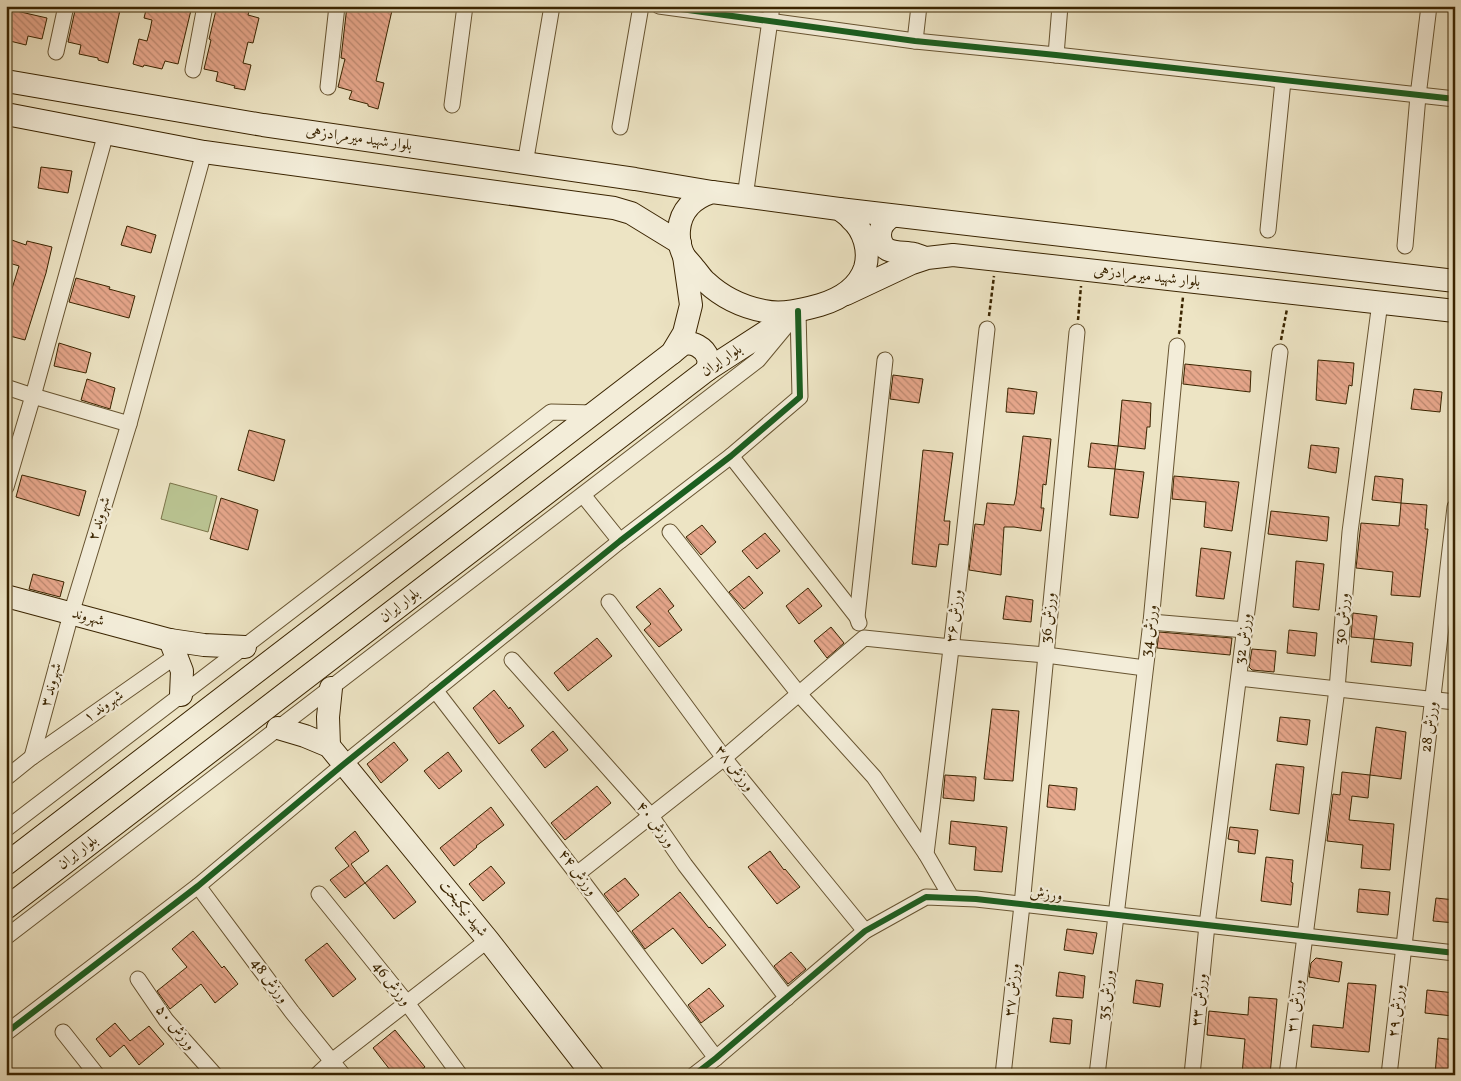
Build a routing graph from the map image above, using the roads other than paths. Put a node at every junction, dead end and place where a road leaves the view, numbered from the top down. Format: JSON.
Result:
{"nodes":[{"id":1,"x":66,"y":6,"type":"edge"},
{"id":2,"x":205,"y":6,"type":"edge"},
{"id":3,"x":337,"y":6,"type":"edge"},
{"id":4,"x":465,"y":6,"type":"edge"},
{"id":5,"x":552,"y":6,"type":"edge"},
{"id":6,"x":641,"y":6,"type":"edge"},
{"id":7,"x":659,"y":6,"type":"edge"},
{"id":8,"x":920,"y":6,"type":"edge"},
{"id":9,"x":1060,"y":6,"type":"edge"},
{"id":10,"x":1429,"y":6,"type":"edge"},
{"id":11,"x":771,"y":14,"type":"edge"},
{"id":12,"x":915,"y":41,"type":"junction"},
{"id":13,"x":56,"y":52,"type":"dead end"},
{"id":14,"x":1056,"y":55,"type":"junction"},
{"id":15,"x":193,"y":70,"type":"dead end"},
{"id":16,"x":6,"y":81,"type":"edge"},
{"id":17,"x":1282,"y":81,"type":"junction"},
{"id":18,"x":328,"y":87,"type":"dead end"},
{"id":19,"x":1418,"y":96,"type":"junction"},
{"id":20,"x":1455,"y":99,"type":"edge"},
{"id":21,"x":452,"y":105,"type":"dead end"},
{"id":22,"x":7,"y":116,"type":"edge"},
{"id":23,"x":620,"y":127,"type":"dead end"},
{"id":24,"x":106,"y":134,"type":"junction"},
{"id":25,"x":204,"y":152,"type":"junction"},
{"id":26,"x":525,"y":164,"type":"junction"},
{"id":27,"x":712,"y":192,"type":"junction"},
{"id":28,"x":745,"y":197,"type":"junction"},
{"id":29,"x":839,"y":210,"type":"junction"},
{"id":30,"x":892,"y":216,"type":"junction"},
{"id":31,"x":1268,"y":230,"type":"dead end"},
{"id":32,"x":1404,"y":246,"type":"dead end"},
{"id":33,"x":682,"y":249,"type":"junction"},
{"id":34,"x":928,"y":258,"type":"junction"},
{"id":35,"x":1455,"y":281,"type":"edge"},
{"id":36,"x":846,"y":294,"type":"junction"},
{"id":37,"x":1380,"y":302,"type":"junction"},
{"id":38,"x":1454,"y":309,"type":"edge"},
{"id":39,"x":798,"y":311,"type":"junction"},
{"id":40,"x":987,"y":329,"type":"road end"},
{"id":41,"x":1077,"y":332,"type":"road end"},
{"id":42,"x":1177,"y":346,"type":"road end"},
{"id":43,"x":1280,"y":352,"type":"road end"},
{"id":44,"x":672,"y":353,"type":"junction"},
{"id":45,"x":885,"y":360,"type":"dead end"},
{"id":46,"x":707,"y":370,"type":"junction"},
{"id":47,"x":6,"y":387,"type":"edge"},
{"id":48,"x":33,"y":396,"type":"junction"},
{"id":49,"x":594,"y":413,"type":"junction"},
{"id":50,"x":129,"y":424,"type":"junction"},
{"id":51,"x":731,"y":456,"type":"junction"},
{"id":52,"x":6,"y":487,"type":"edge"},
{"id":53,"x":583,"y":495,"type":"junction"},
{"id":54,"x":1455,"y":507,"type":"edge"},
{"id":55,"x":670,"y":532,"type":"dead end"},
{"id":56,"x":620,"y":541,"type":"junction"},
{"id":57,"x":6,"y":596,"type":"edge"},
{"id":58,"x":609,"y":602,"type":"dead end"},
{"id":59,"x":71,"y":614,"type":"junction"},
{"id":60,"x":857,"y":618,"type":"junction"},
{"id":61,"x":1151,"y":622,"type":"junction"},
{"id":62,"x":1244,"y":630,"type":"junction"},
{"id":63,"x":864,"y":638,"type":"junction"},
{"id":64,"x":245,"y":647,"type":"junction"},
{"id":65,"x":951,"y":647,"type":"junction"},
{"id":66,"x":173,"y":648,"type":"junction"},
{"id":67,"x":1046,"y":655,"type":"junction"},
{"id":68,"x":512,"y":660,"type":"dead end"},
{"id":69,"x":1145,"y":668,"type":"junction"},
{"id":70,"x":1239,"y":678,"type":"junction"},
{"id":71,"x":331,"y":688,"type":"junction"},
{"id":72,"x":1337,"y":689,"type":"junction"},
{"id":73,"x":435,"y":690,"type":"junction"},
{"id":74,"x":799,"y":694,"type":"junction"},
{"id":75,"x":181,"y":696,"type":"junction"},
{"id":76,"x":1433,"y":700,"type":"junction"},
{"id":77,"x":1455,"y":702,"type":"edge"},
{"id":78,"x":278,"y":728,"type":"junction"},
{"id":79,"x":329,"y":746,"type":"junction"},
{"id":80,"x":32,"y":758,"type":"junction"},
{"id":81,"x":724,"y":758,"type":"junction"},
{"id":82,"x":344,"y":764,"type":"junction"},
{"id":83,"x":6,"y":778,"type":"edge"},
{"id":84,"x":72,"y":779,"type":"junction"},
{"id":85,"x":89,"y":801,"type":"junction"},
{"id":86,"x":651,"y":816,"type":"junction"},
{"id":87,"x":6,"y":830,"type":"edge"},
{"id":88,"x":926,"y":854,"type":"junction"},
{"id":89,"x":6,"y":864,"type":"edge"},
{"id":90,"x":577,"y":874,"type":"junction"},
{"id":91,"x":198,"y":886,"type":"junction"},
{"id":92,"x":319,"y":894,"type":"dead end"},
{"id":93,"x":951,"y":897,"type":"junction"},
{"id":94,"x":1022,"y":905,"type":"junction"},
{"id":95,"x":6,"y":908,"type":"edge"},
{"id":96,"x":1116,"y":915,"type":"junction"},
{"id":97,"x":1207,"y":925,"type":"junction"},
{"id":98,"x":866,"y":932,"type":"junction"},
{"id":99,"x":1305,"y":936,"type":"junction"},
{"id":100,"x":6,"y":937,"type":"edge"},
{"id":101,"x":488,"y":940,"type":"junction"},
{"id":102,"x":1404,"y":947,"type":"junction"},
{"id":103,"x":1455,"y":953,"type":"edge"},
{"id":104,"x":138,"y":979,"type":"dead end"},
{"id":105,"x":787,"y":998,"type":"junction"},
{"id":106,"x":406,"y":1003,"type":"junction"},
{"id":107,"x":9,"y":1026,"type":"edge"},
{"id":108,"x":64,"y":1032,"type":"dead end"},
{"id":109,"x":716,"y":1058,"type":"junction"},
{"id":110,"x":332,"y":1061,"type":"junction"},
{"id":111,"x":97,"y":1075,"type":"edge"},
{"id":112,"x":215,"y":1075,"type":"edge"},
{"id":113,"x":317,"y":1075,"type":"edge"},
{"id":114,"x":342,"y":1075,"type":"edge"},
{"id":115,"x":460,"y":1075,"type":"edge"},
{"id":116,"x":593,"y":1075,"type":"edge"},
{"id":117,"x":694,"y":1075,"type":"edge"},
{"id":118,"x":1003,"y":1075,"type":"edge"},
{"id":119,"x":1097,"y":1075,"type":"edge"},
{"id":120,"x":1192,"y":1075,"type":"edge"},
{"id":121,"x":1287,"y":1075,"type":"edge"},
{"id":122,"x":1389,"y":1075,"type":"edge"}],
"edges":[{"from":1,"to":13,"type":"street"},
{"from":2,"to":15,"type":"street"},
{"from":3,"to":18,"type":"street"},
{"from":4,"to":21,"type":"street"},
{"from":5,"to":26,"type":"street"},
{"from":6,"to":23,"type":"street"},
{"from":7,"to":11,"type":"street"},
{"from":8,"to":12,"type":"street"},
{"from":9,"to":14,"type":"street"},
{"from":10,"to":19,"type":"street"},
{"from":11,"to":12,"type":"street"},
{"from":11,"to":28,"type":"street"},
{"from":12,"to":14,"type":"street"},
{"from":14,"to":17,"type":"street"},
{"from":16,"to":26,"type":"main road","name":"بلوار شهید میرمرادزهی"},
{"from":17,"to":19,"type":"street"},
{"from":17,"to":31,"type":"street"},
{"from":19,"to":20,"type":"street"},
{"from":19,"to":32,"type":"street"},
{"from":22,"to":24,"type":"main road"},
{"from":24,"to":25,"type":"main road"},
{"from":24,"to":48,"type":"street"},
{"from":25,"to":33,"type":"main road"},
{"from":25,"to":50,"type":"street","name":"شهروند ۲"},
{"from":26,"to":27,"type":"main road","name":"بلوار شهید میرمرادزهی"},
{"from":27,"to":28,"type":"main road"},
{"from":27,"to":33,"type":"main road"},
{"from":28,"to":29,"type":"main road"},
{"from":29,"to":30,"type":"main road","name":"بلوار شهید میرمرادزهی"},
{"from":29,"to":36,"type":"main road"},
{"from":30,"to":34,"type":"main road"},
{"from":30,"to":35,"type":"main road","name":"بلوار شهید میرمرادزهی"},
{"from":33,"to":39,"type":"main road"},
{"from":33,"to":44,"type":"main road"},
{"from":34,"to":36,"type":"main road","name":"بلوار شهید میرمرادزهی"},
{"from":34,"to":37,"type":"main road","name":"بلوار شهید میرمرادزهی"},
{"from":36,"to":39,"type":"main road"},
{"from":37,"to":38,"type":"main road","name":"بلوار شهید میرمرادزهی"},
{"from":37,"to":72,"type":"street","name":"ورزش 30"},
{"from":39,"to":46,"type":"main road","name":"بلوار ایران"},
{"from":39,"to":51,"type":"street"},
{"from":39,"to":53,"type":"street"},
{"from":40,"to":65,"type":"street","name":"ورزش ۳۶"},
{"from":41,"to":67,"type":"street","name":"ورزش 36"},
{"from":42,"to":61,"type":"street","name":"ورزش 34"},
{"from":43,"to":62,"type":"street","name":"ورزش 32"},
{"from":44,"to":46,"type":"main road"},
{"from":44,"to":49,"type":"main road"},
{"from":45,"to":60,"type":"street"},
{"from":46,"to":95,"type":"main road","name":"بلوار ایران"},
{"from":47,"to":48,"type":"street"},
{"from":48,"to":50,"type":"street"},
{"from":48,"to":52,"type":"street"},
{"from":49,"to":64,"type":"street"},
{"from":49,"to":85,"type":"main road"},
{"from":50,"to":59,"type":"street","name":"شهروند ۲"},
{"from":51,"to":56,"type":"street"},
{"from":51,"to":60,"type":"street"},
{"from":53,"to":56,"type":"street"},
{"from":53,"to":71,"type":"street"},
{"from":54,"to":76,"type":"street","name":"ورزش 28"},
{"from":55,"to":74,"type":"street"},
{"from":56,"to":73,"type":"street"},
{"from":57,"to":59,"type":"main road","name":"شهروند"},
{"from":58,"to":81,"type":"street","name":"ورزش ۳۸"},
{"from":59,"to":66,"type":"main road","name":"شهروند"},
{"from":59,"to":80,"type":"street","name":"شهروند ۳"},
{"from":60,"to":63,"type":"street"},
{"from":61,"to":62,"type":"street"},
{"from":61,"to":69,"type":"street","name":"ورزش 34"},
{"from":62,"to":70,"type":"street","name":"ورزش 32"},
{"from":63,"to":65,"type":"street"},
{"from":63,"to":74,"type":"street"},
{"from":64,"to":66,"type":"main road","name":"شهروند"},
{"from":64,"to":75,"type":"street"},
{"from":65,"to":67,"type":"street"},
{"from":65,"to":88,"type":"street","name":"ورزش ۳۶"},
{"from":66,"to":75,"type":"main road"},
{"from":66,"to":80,"type":"street","name":"شهروند ۱"},
{"from":67,"to":69,"type":"street"},
{"from":67,"to":94,"type":"street","name":"ورزش 36"},
{"from":68,"to":86,"type":"street","name":"ورزش ۴۰"},
{"from":69,"to":96,"type":"street","name":"ورزش 34"},
{"from":70,"to":72,"type":"street"},
{"from":70,"to":97,"type":"street","name":"ورزش 32"},
{"from":71,"to":78,"type":"street"},
{"from":71,"to":79,"type":"main road"},
{"from":72,"to":76,"type":"street"},
{"from":72,"to":99,"type":"street","name":"ورزش 30"},
{"from":73,"to":82,"type":"street"},
{"from":73,"to":90,"type":"street","name":"ورزش ۴۴"},
{"from":74,"to":81,"type":"street"},
{"from":74,"to":88,"type":"street"},
{"from":75,"to":84,"type":"street"},
{"from":76,"to":77,"type":"street"},
{"from":76,"to":102,"type":"street","name":"ورزش 28"},
{"from":78,"to":79,"type":"main road"},
{"from":78,"to":100,"type":"street"},
{"from":79,"to":82,"type":"main road","name":"شهید نیکبخت"},
{"from":80,"to":83,"type":"street","name":"شهروند ۱"},
{"from":81,"to":86,"type":"street"},
{"from":81,"to":98,"type":"street","name":"ورزش ۳۸"},
{"from":82,"to":91,"type":"street"},
{"from":82,"to":101,"type":"main road","name":"شهید نیکبخت"},
{"from":84,"to":85,"type":"street"},
{"from":84,"to":87,"type":"street"},
{"from":85,"to":89,"type":"main road"},
{"from":86,"to":90,"type":"street"},
{"from":86,"to":105,"type":"street","name":"ورزش ۴۰"},
{"from":88,"to":93,"type":"street"},
{"from":90,"to":109,"type":"street","name":"ورزش ۴۴"},
{"from":91,"to":107,"type":"street"},
{"from":91,"to":110,"type":"street","name":"ورزش 48"},
{"from":92,"to":106,"type":"street","name":"ورزش 46"},
{"from":93,"to":94,"type":"street","name":"ورزش"},
{"from":93,"to":98,"type":"street","name":"ورزش"},
{"from":94,"to":96,"type":"street","name":"ورزش"},
{"from":94,"to":118,"type":"street","name":"ورزش ۳۷"},
{"from":96,"to":97,"type":"street","name":"ورزش"},
{"from":96,"to":119,"type":"street","name":"ورزش 35"},
{"from":97,"to":99,"type":"street","name":"ورزش"},
{"from":97,"to":120,"type":"street","name":"ورزش ۳۳"},
{"from":98,"to":105,"type":"street","name":"ورزش"},
{"from":99,"to":102,"type":"street","name":"ورزش"},
{"from":99,"to":121,"type":"street","name":"ورزش ۳۱"},
{"from":101,"to":106,"type":"street"},
{"from":101,"to":116,"type":"main road","name":"شهید نیکبخت"},
{"from":102,"to":103,"type":"street","name":"ورزش"},
{"from":102,"to":122,"type":"street","name":"ورزش ۲۹"},
{"from":104,"to":112,"type":"street","name":"ورزش ۵٠"},
{"from":105,"to":109,"type":"street","name":"ورزش"},
{"from":106,"to":110,"type":"street"},
{"from":106,"to":115,"type":"street","name":"ورزش 46"},
{"from":108,"to":111,"type":"street"},
{"from":109,"to":117,"type":"street","name":"ورزش"},
{"from":110,"to":113,"type":"street"},
{"from":110,"to":114,"type":"street","name":"ورزش 48"}]}
